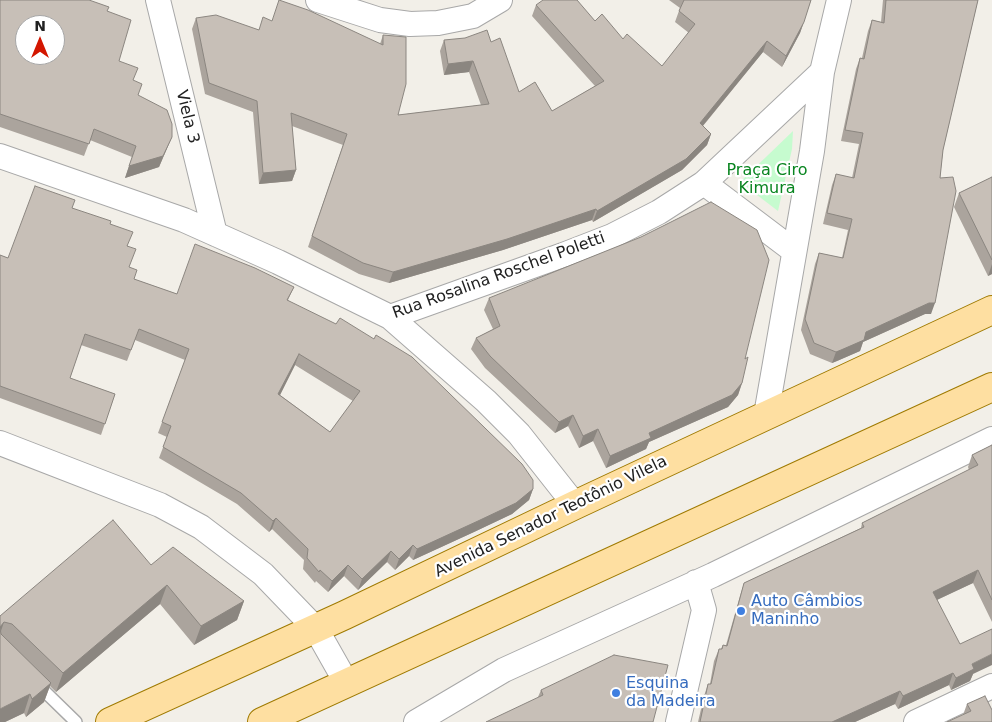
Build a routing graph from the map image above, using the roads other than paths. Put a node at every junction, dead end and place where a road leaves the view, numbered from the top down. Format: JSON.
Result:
{"nodes":[{"id":1,"x":158,"y":0,"type":"edge"},
{"id":2,"x":318,"y":0,"type":"edge"},
{"id":3,"x":500,"y":0,"type":"edge"},
{"id":4,"x":839,"y":0,"type":"edge"},
{"id":5,"x":822,"y":72,"type":"junction"},
{"id":6,"x":0,"y":156,"type":"edge"},
{"id":7,"x":704,"y":183,"type":"junction"},
{"id":8,"x":215,"y":234,"type":"junction"},
{"id":9,"x":794,"y":251,"type":"junction"},
{"id":10,"x":992,"y":310,"type":"edge"},
{"id":11,"x":390,"y":318,"type":"junction"},
{"id":12,"x":992,"y":387,"type":"edge"},
{"id":13,"x":766,"y":415,"type":"junction"},
{"id":14,"x":992,"y":439,"type":"edge"},
{"id":15,"x":0,"y":443,"type":"edge"},
{"id":16,"x":575,"y":505,"type":"junction"},
{"id":17,"x":696,"y":582,"type":"junction"},
{"id":18,"x":316,"y":629,"type":"junction"},
{"id":19,"x":28,"y":675,"type":"edge"},
{"id":20,"x":346,"y":682,"type":"junction"},
{"id":21,"x":992,"y":686,"type":"edge"},
{"id":22,"x":76,"y":722,"type":"edge"},
{"id":23,"x":110,"y":722,"type":"edge"},
{"id":24,"x":262,"y":722,"type":"edge"},
{"id":25,"x":416,"y":722,"type":"edge"},
{"id":26,"x":678,"y":722,"type":"edge"},
{"id":27,"x":916,"y":722,"type":"edge"}],
"edges":[{"from":1,"to":8,"type":"street","name":"Viela 3"},
{"from":2,"to":3,"type":"street"},
{"from":4,"to":5,"type":"street"},
{"from":5,"to":7,"type":"street","name":"Rua Rosalina Roschel Poletti"},
{"from":5,"to":9,"type":"street"},
{"from":6,"to":8,"type":"street","name":"Rua Rosalina Roschel Poletti"},
{"from":7,"to":9,"type":"street"},
{"from":7,"to":11,"type":"street","name":"Rua Rosalina Roschel Poletti"},
{"from":8,"to":11,"type":"street","name":"Rua Rosalina Roschel Poletti"},
{"from":9,"to":13,"type":"street"},
{"from":10,"to":13,"type":"main road","name":"Avenida Senador Teotônio Vilela"},
{"from":11,"to":16,"type":"street"},
{"from":12,"to":20,"type":"main road"},
{"from":13,"to":16,"type":"main road","name":"Avenida Senador Teotônio Vilela"},
{"from":14,"to":17,"type":"street"},
{"from":15,"to":18,"type":"street"},
{"from":16,"to":18,"type":"main road","name":"Avenida Senador Teotônio Vilela"},
{"from":17,"to":25,"type":"street"},
{"from":17,"to":26,"type":"street"},
{"from":18,"to":20,"type":"street"},
{"from":18,"to":23,"type":"main road","name":"Avenida Senador Teotônio Vilela"},
{"from":19,"to":22,"type":"lane"},
{"from":20,"to":24,"type":"main road"},
{"from":21,"to":27,"type":"street"}]}
